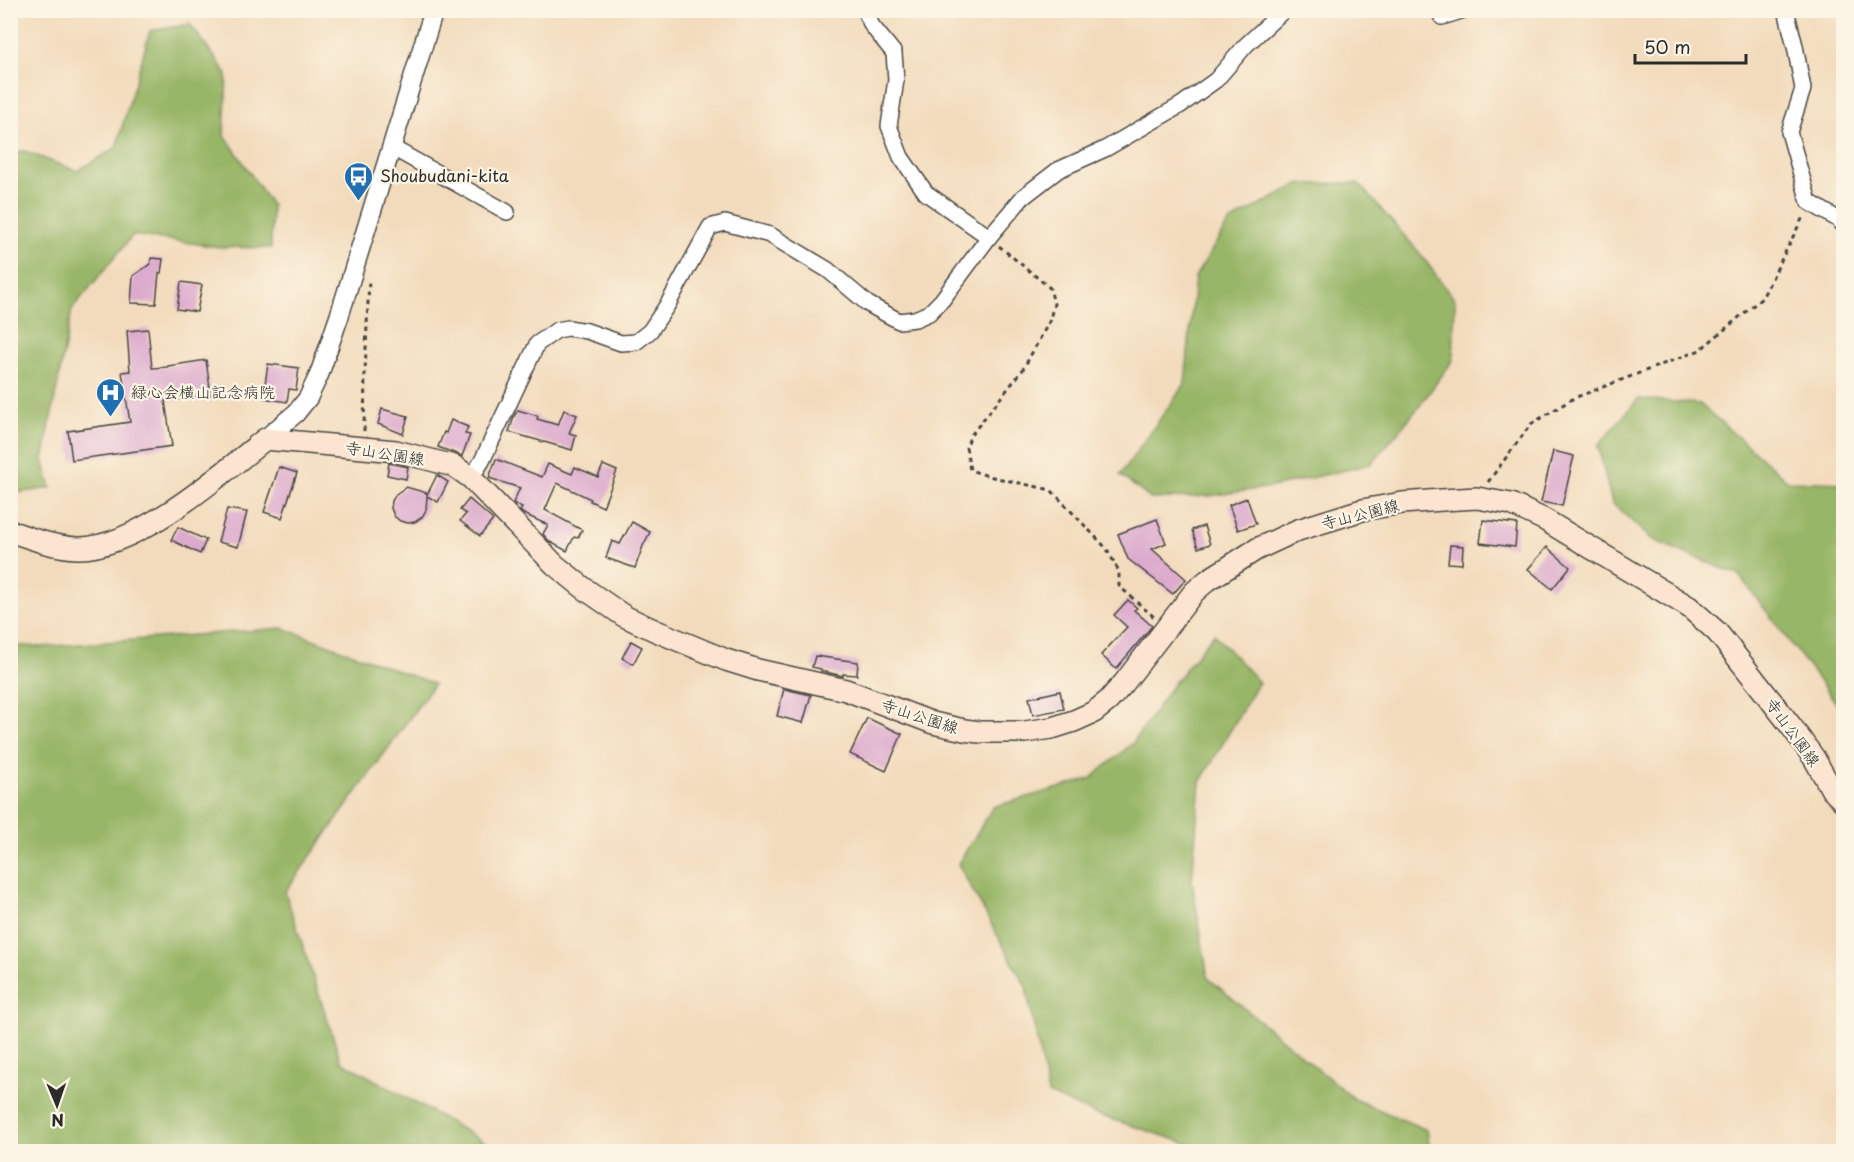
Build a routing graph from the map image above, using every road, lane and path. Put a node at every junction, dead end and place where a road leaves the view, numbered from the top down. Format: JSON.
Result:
{"nodes":[{"id":1,"x":434,"y":10,"type":"edge"},
{"id":2,"x":865,"y":10,"type":"edge"},
{"id":3,"x":1284,"y":10,"type":"edge"},
{"id":4,"x":1438,"y":10,"type":"edge"},
{"id":5,"x":1464,"y":10,"type":"edge"},
{"id":6,"x":1786,"y":10,"type":"edge"},
{"id":7,"x":392,"y":147,"type":"junction"},
{"id":8,"x":1809,"y":202,"type":"junction"},
{"id":9,"x":507,"y":212,"type":"dead end"},
{"id":10,"x":1844,"y":226,"type":"edge"},
{"id":11,"x":989,"y":237,"type":"junction"},
{"id":12,"x":369,"y":271,"type":"dead end"},
{"id":13,"x":364,"y":434,"type":"dead end"},
{"id":14,"x":265,"y":439,"type":"junction"},
{"id":15,"x":471,"y":478,"type":"junction"},
{"id":16,"x":1477,"y":498,"type":"junction"},
{"id":17,"x":10,"y":531,"type":"edge"},
{"id":18,"x":1167,"y":628,"type":"junction"},
{"id":19,"x":1844,"y":802,"type":"edge"}],
"edges":[{"from":1,"to":7,"type":"street"},
{"from":2,"to":11,"type":"street"},
{"from":3,"to":11,"type":"street"},
{"from":4,"to":5,"type":"street"},
{"from":6,"to":8,"type":"street"},
{"from":7,"to":9,"type":"street"},
{"from":7,"to":14,"type":"street"},
{"from":8,"to":10,"type":"street"},
{"from":8,"to":16,"type":"path"},
{"from":11,"to":15,"type":"street"},
{"from":11,"to":18,"type":"path"},
{"from":12,"to":13,"type":"path"},
{"from":14,"to":15,"type":"main road","name":"寺山公園線"},
{"from":14,"to":17,"type":"main road"},
{"from":15,"to":18,"type":"main road","name":"寺山公園線"},
{"from":16,"to":18,"type":"main road","name":"寺山公園線"},
{"from":16,"to":19,"type":"main road","name":"寺山公園線"}]}
